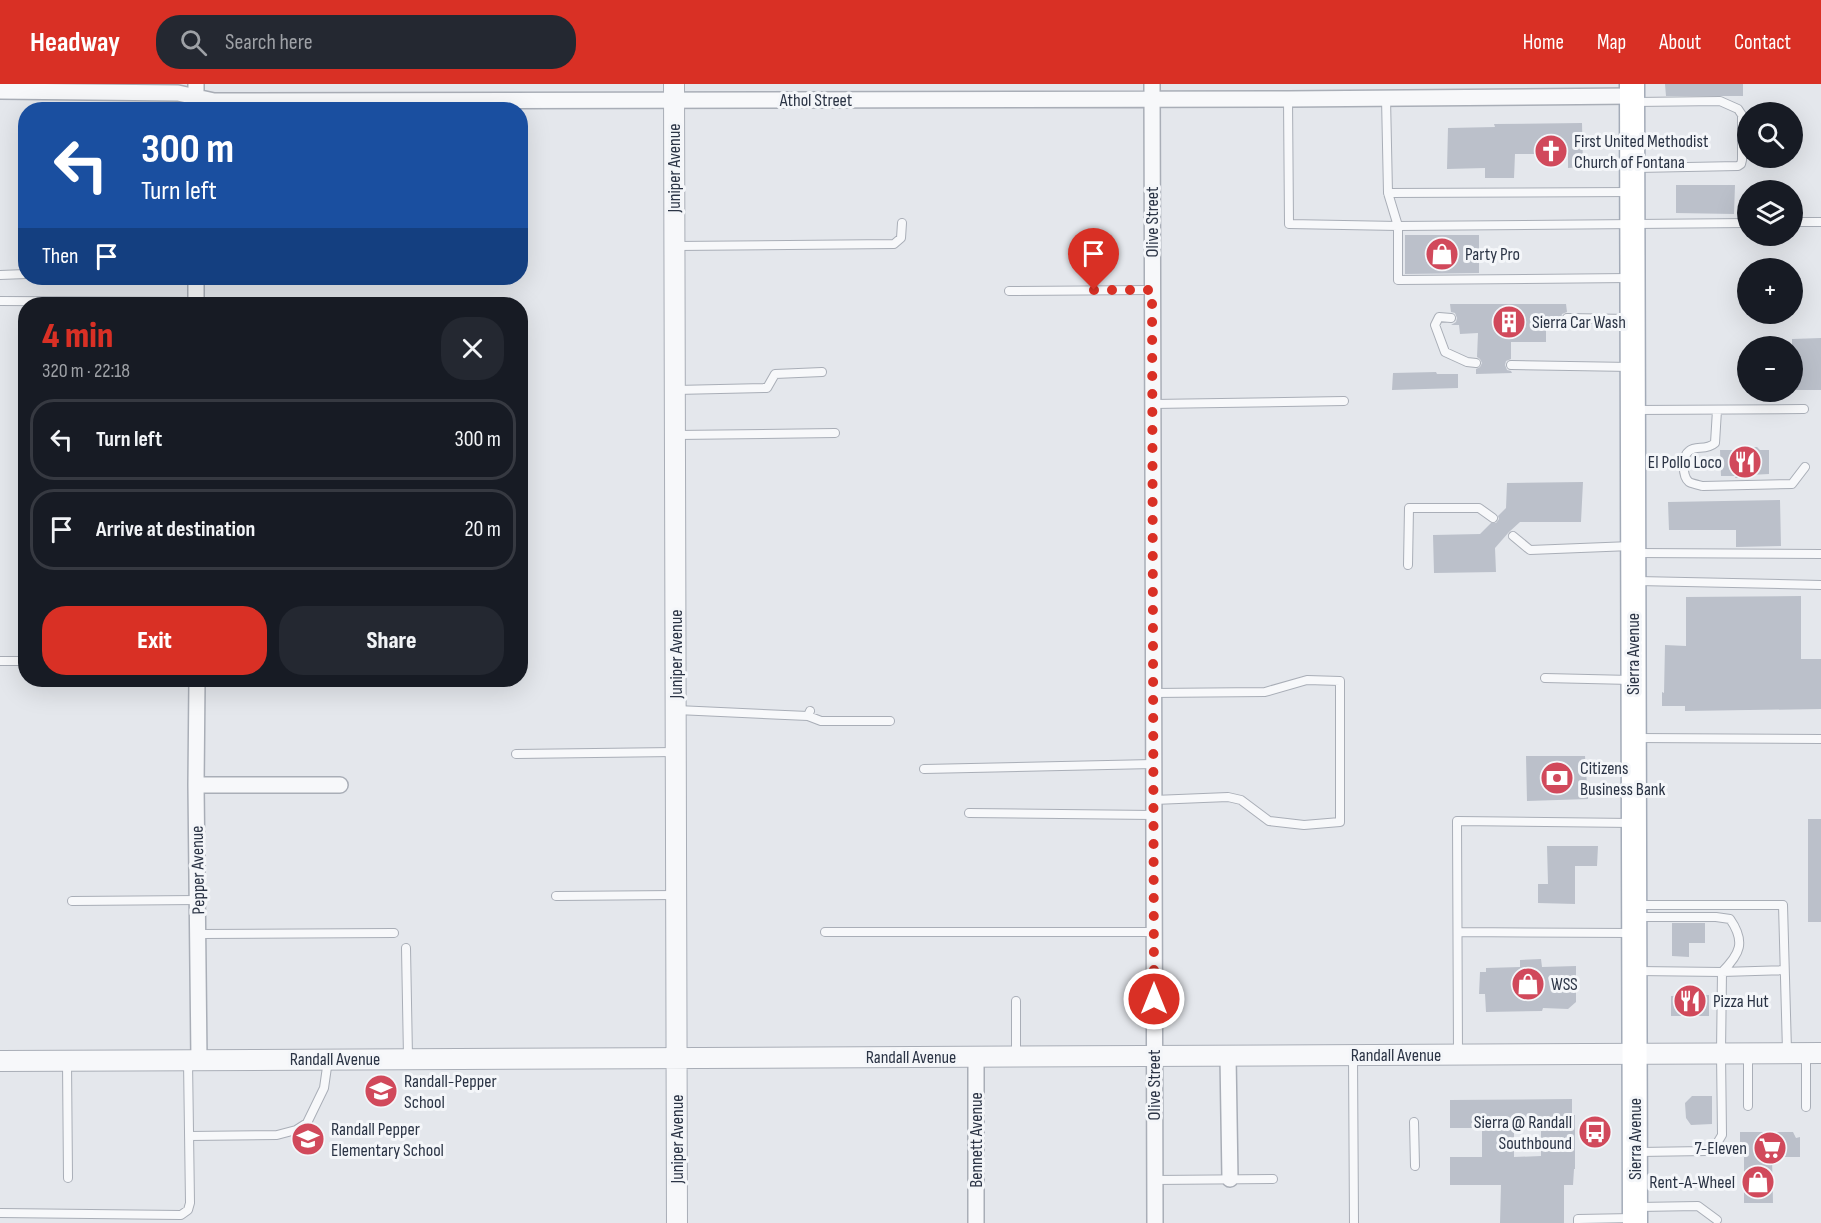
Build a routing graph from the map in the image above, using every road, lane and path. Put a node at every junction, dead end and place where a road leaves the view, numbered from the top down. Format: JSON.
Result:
{"nodes":[{"id":1,"x":0,"y":91,"type":"edge"},
{"id":2,"x":674,"y":92,"type":"edge"},
{"id":3,"x":1152,"y":92,"type":"edge"},
{"id":4,"x":1632,"y":94,"type":"edge"},
{"id":5,"x":196,"y":97,"type":"edge"},
{"id":6,"x":1386,"y":98,"type":"junction"},
{"id":7,"x":1288,"y":99,"type":"junction"},
{"id":8,"x":1632,"y":168,"type":"junction"},
{"id":9,"x":1632,"y":192,"type":"junction"},
{"id":10,"x":1388,"y":193,"type":"junction"},
{"id":11,"x":1803,"y":222,"type":"edge"},
{"id":12,"x":1821,"y":222,"type":"edge"},
{"id":13,"x":902,"y":223,"type":"dead end"},
{"id":14,"x":1737,"y":223,"type":"edge"},
{"id":15,"x":1632,"y":224,"type":"junction"},
{"id":16,"x":1398,"y":226,"type":"junction"},
{"id":17,"x":675,"y":246,"type":"junction"},
{"id":18,"x":0,"y":274,"type":"edge"},
{"id":19,"x":18,"y":274,"type":"edge"},
{"id":20,"x":1632,"y":278,"type":"junction"},
{"id":21,"x":1152,"y":290,"type":"junction"},
{"id":22,"x":1009,"y":291,"type":"dead end"},
{"id":23,"x":0,"y":301,"type":"edge"},
{"id":24,"x":18,"y":301,"type":"edge"},
{"id":25,"x":1451,"y":318,"type":"dead end"},
{"id":26,"x":1567,"y":318,"type":"dead end"},
{"id":27,"x":1632,"y":319,"type":"junction"},
{"id":28,"x":1476,"y":363,"type":"dead end"},
{"id":29,"x":1511,"y":365,"type":"dead end"},
{"id":30,"x":1632,"y":367,"type":"junction"},
{"id":31,"x":822,"y":372,"type":"dead end"},
{"id":32,"x":675,"y":390,"type":"junction"},
{"id":33,"x":1344,"y":401,"type":"dead end"},
{"id":34,"x":1152,"y":404,"type":"junction"},
{"id":35,"x":1717,"y":410,"type":"junction"},
{"id":36,"x":1804,"y":410,"type":"dead end"},
{"id":37,"x":1633,"y":411,"type":"junction"},
{"id":38,"x":835,"y":433,"type":"dead end"},
{"id":39,"x":675,"y":435,"type":"junction"},
{"id":40,"x":1805,"y":467,"type":"dead end"},
{"id":41,"x":1493,"y":518,"type":"dead end"},
{"id":42,"x":1513,"y":536,"type":"dead end"},
{"id":43,"x":1633,"y":550,"type":"junction"},
{"id":44,"x":1821,"y":554,"type":"edge"},
{"id":45,"x":1408,"y":565,"type":"dead end"},
{"id":46,"x":1633,"y":581,"type":"junction"},
{"id":47,"x":1821,"y":585,"type":"edge"},
{"id":48,"x":0,"y":661,"type":"edge"},
{"id":49,"x":18,"y":661,"type":"edge"},
{"id":50,"x":1545,"y":678,"type":"dead end"},
{"id":51,"x":1633,"y":680,"type":"junction"},
{"id":52,"x":197,"y":687,"type":"edge"},
{"id":53,"x":1153,"y":693,"type":"junction"},
{"id":54,"x":676,"y":710,"type":"junction"},
{"id":55,"x":890,"y":721,"type":"dead end"},
{"id":56,"x":1633,"y":738,"type":"junction"},
{"id":57,"x":1821,"y":739,"type":"edge"},
{"id":58,"x":676,"y":752,"type":"junction"},
{"id":59,"x":516,"y":754,"type":"dead end"},
{"id":60,"x":1153,"y":764,"type":"junction"},
{"id":61,"x":924,"y":769,"type":"dead end"},
{"id":62,"x":196,"y":785,"type":"junction"},
{"id":63,"x":340,"y":785,"type":"dead end"},
{"id":64,"x":1153,"y":807,"type":"junction"},
{"id":65,"x":969,"y":813,"type":"dead end"},
{"id":66,"x":1634,"y":823,"type":"junction"},
{"id":67,"x":556,"y":896,"type":"dead end"},
{"id":68,"x":676,"y":896,"type":"junction"},
{"id":69,"x":198,"y":900,"type":"junction"},
{"id":70,"x":72,"y":901,"type":"dead end"},
{"id":71,"x":1634,"y":918,"type":"junction"},
{"id":72,"x":825,"y":932,"type":"dead end"},
{"id":73,"x":1153,"y":932,"type":"junction"},
{"id":74,"x":1458,"y":932,"type":"junction"},
{"id":75,"x":393,"y":933,"type":"dead end"},
{"id":76,"x":199,"y":934,"type":"junction"},
{"id":77,"x":406,"y":948,"type":"dead end"},
{"id":78,"x":1784,"y":970,"type":"junction"},
{"id":79,"x":1634,"y":971,"type":"junction"},
{"id":80,"x":1722,"y":972,"type":"junction"},
{"id":81,"x":1016,"y":1000,"type":"dead end"},
{"id":82,"x":1720,"y":1053,"type":"junction"},
{"id":83,"x":1748,"y":1053,"type":"junction"},
{"id":84,"x":1805,"y":1053,"type":"edge"},
{"id":85,"x":1458,"y":1054,"type":"junction"},
{"id":86,"x":1634,"y":1054,"type":"junction"},
{"id":87,"x":1353,"y":1055,"type":"junction"},
{"id":88,"x":1154,"y":1056,"type":"junction"},
{"id":89,"x":1228,"y":1056,"type":"junction"},
{"id":90,"x":976,"y":1057,"type":"junction"},
{"id":91,"x":1017,"y":1057,"type":"junction"},
{"id":92,"x":676,"y":1058,"type":"junction"},
{"id":93,"x":328,"y":1059,"type":"junction"},
{"id":94,"x":408,"y":1059,"type":"junction"},
{"id":95,"x":0,"y":1060,"type":"edge"},
{"id":96,"x":67,"y":1060,"type":"junction"},
{"id":97,"x":194,"y":1060,"type":"junction"},
{"id":98,"x":1748,"y":1106,"type":"dead end"},
{"id":99,"x":1806,"y":1107,"type":"dead end"},
{"id":100,"x":1414,"y":1122,"type":"dead end"},
{"id":101,"x":189,"y":1136,"type":"junction"},
{"id":102,"x":1635,"y":1152,"type":"junction"},
{"id":103,"x":1415,"y":1166,"type":"dead end"},
{"id":104,"x":68,"y":1178,"type":"dead end"},
{"id":105,"x":1230,"y":1179,"type":"junction"},
{"id":106,"x":1273,"y":1179,"type":"dead end"},
{"id":107,"x":1155,"y":1180,"type":"junction"},
{"id":108,"x":0,"y":1213,"type":"edge"},
{"id":109,"x":1635,"y":1216,"type":"edge"},
{"id":110,"x":1717,"y":1220,"type":"dead end"},
{"id":111,"x":677,"y":1223,"type":"edge"},
{"id":112,"x":976,"y":1223,"type":"edge"},
{"id":113,"x":1155,"y":1223,"type":"edge"},
{"id":114,"x":1354,"y":1223,"type":"edge"},
{"id":115,"x":1578,"y":1223,"type":"edge"}],
"edges":[{"from":1,"to":5,"type":"street","name":"Athol Street"},
{"from":2,"to":3,"type":"street","name":"Athol Street"},
{"from":2,"to":5,"type":"street","name":"Athol Street"},
{"from":2,"to":17,"type":"street","name":"Juniper Avenue"},
{"from":3,"to":7,"type":"street","name":"Athol Street"},
{"from":3,"to":21,"type":"street","name":"Olive Street"},
{"from":4,"to":6,"type":"street","name":"Athol Street"},
{"from":4,"to":8,"type":"main road","name":"Sierra Avenue"},
{"from":4,"to":8,"type":"lane"},
{"from":6,"to":7,"type":"street","name":"Athol Street"},
{"from":6,"to":10,"type":"lane"},
{"from":7,"to":16,"type":"lane"},
{"from":8,"to":9,"type":"main road","name":"Sierra Avenue"},
{"from":9,"to":10,"type":"lane"},
{"from":9,"to":15,"type":"main road","name":"Sierra Avenue"},
{"from":10,"to":16,"type":"lane"},
{"from":11,"to":12,"type":"lane"},
{"from":13,"to":17,"type":"lane"},
{"from":14,"to":15,"type":"lane"},
{"from":15,"to":16,"type":"lane"},
{"from":15,"to":20,"type":"main road","name":"Sierra Avenue"},
{"from":16,"to":20,"type":"lane"},
{"from":17,"to":32,"type":"street","name":"Juniper Avenue"},
{"from":18,"to":19,"type":"lane"},
{"from":20,"to":27,"type":"main road","name":"Sierra Avenue"},
{"from":21,"to":22,"type":"lane"},
{"from":21,"to":34,"type":"street","name":"Olive Street"},
{"from":23,"to":24,"type":"lane"},
{"from":25,"to":28,"type":"lane"},
{"from":26,"to":27,"type":"lane"},
{"from":27,"to":30,"type":"main road","name":"Sierra Avenue"},
{"from":29,"to":30,"type":"lane"},
{"from":30,"to":37,"type":"main road","name":"Sierra Avenue"},
{"from":31,"to":32,"type":"lane"},
{"from":32,"to":39,"type":"street","name":"Juniper Avenue"},
{"from":33,"to":34,"type":"lane"},
{"from":34,"to":53,"type":"street","name":"Olive Street"},
{"from":35,"to":36,"type":"lane"},
{"from":35,"to":37,"type":"lane"},
{"from":35,"to":40,"type":"lane"},
{"from":37,"to":43,"type":"main road","name":"Sierra Avenue"},
{"from":38,"to":39,"type":"lane"},
{"from":39,"to":54,"type":"street","name":"Juniper Avenue"},
{"from":41,"to":45,"type":"lane"},
{"from":42,"to":43,"type":"lane"},
{"from":43,"to":44,"type":"lane"},
{"from":43,"to":46,"type":"main road","name":"Sierra Avenue"},
{"from":46,"to":47,"type":"lane"},
{"from":46,"to":51,"type":"main road","name":"Sierra Avenue"},
{"from":48,"to":49,"type":"lane"},
{"from":50,"to":51,"type":"lane"},
{"from":51,"to":56,"type":"main road","name":"Sierra Avenue"},
{"from":52,"to":62,"type":"street","name":"Pepper Avenue"},
{"from":53,"to":60,"type":"street","name":"Olive Street"},
{"from":53,"to":64,"type":"lane"},
{"from":54,"to":55,"type":"lane"},
{"from":54,"to":58,"type":"street","name":"Juniper Avenue"},
{"from":56,"to":57,"type":"lane"},
{"from":56,"to":66,"type":"main road","name":"Sierra Avenue"},
{"from":58,"to":59,"type":"lane"},
{"from":58,"to":68,"type":"street","name":"Juniper Avenue"},
{"from":60,"to":61,"type":"lane"},
{"from":60,"to":64,"type":"street","name":"Olive Street"},
{"from":62,"to":63,"type":"street"},
{"from":62,"to":69,"type":"street","name":"Pepper Avenue"},
{"from":64,"to":65,"type":"lane"},
{"from":64,"to":73,"type":"street","name":"Olive Street"},
{"from":66,"to":71,"type":"main road","name":"Sierra Avenue"},
{"from":66,"to":74,"type":"lane"},
{"from":67,"to":68,"type":"lane"},
{"from":68,"to":92,"type":"street","name":"Juniper Avenue"},
{"from":69,"to":70,"type":"lane"},
{"from":69,"to":76,"type":"street","name":"Pepper Avenue"},
{"from":71,"to":74,"type":"lane"},
{"from":71,"to":78,"type":"lane"},
{"from":71,"to":79,"type":"main road","name":"Sierra Avenue"},
{"from":71,"to":80,"type":"lane"},
{"from":72,"to":73,"type":"lane"},
{"from":73,"to":88,"type":"street","name":"Olive Street"},
{"from":74,"to":85,"type":"lane"},
{"from":75,"to":76,"type":"lane"},
{"from":76,"to":97,"type":"street","name":"Pepper Avenue"},
{"from":77,"to":94,"type":"lane"},
{"from":78,"to":80,"type":"lane"},
{"from":78,"to":84,"type":"lane"},
{"from":79,"to":80,"type":"lane"},
{"from":79,"to":86,"type":"main road","name":"Sierra Avenue"},
{"from":80,"to":82,"type":"lane"},
{"from":81,"to":91,"type":"lane"},
{"from":82,"to":83,"type":"street","name":"Randall Avenue"},
{"from":82,"to":86,"type":"street","name":"Randall Avenue"},
{"from":82,"to":102,"type":"lane"},
{"from":83,"to":84,"type":"street","name":"Randall Avenue"},
{"from":83,"to":98,"type":"lane"},
{"from":84,"to":99,"type":"lane"},
{"from":85,"to":86,"type":"street","name":"Randall Avenue"},
{"from":85,"to":87,"type":"street","name":"Randall Avenue"},
{"from":86,"to":102,"type":"main road","name":"Sierra Avenue"},
{"from":87,"to":89,"type":"street","name":"Randall Avenue"},
{"from":87,"to":114,"type":"lane"},
{"from":88,"to":89,"type":"street","name":"Randall Avenue"},
{"from":88,"to":91,"type":"street","name":"Randall Avenue"},
{"from":88,"to":107,"type":"street","name":"Olive Street"},
{"from":89,"to":105,"type":"street"},
{"from":90,"to":91,"type":"street","name":"Randall Avenue"},
{"from":90,"to":92,"type":"street","name":"Randall Avenue"},
{"from":90,"to":112,"type":"street","name":"Bennett Avenue"},
{"from":92,"to":94,"type":"street","name":"Randall Avenue"},
{"from":92,"to":111,"type":"street","name":"Juniper Avenue"},
{"from":93,"to":94,"type":"street","name":"Randall Avenue"},
{"from":93,"to":97,"type":"street","name":"Randall Avenue"},
{"from":93,"to":101,"type":"lane"},
{"from":95,"to":96,"type":"street","name":"Randall Avenue"},
{"from":96,"to":97,"type":"street","name":"Randall Avenue"},
{"from":96,"to":104,"type":"lane"},
{"from":97,"to":101,"type":"lane"},
{"from":100,"to":103,"type":"lane"},
{"from":101,"to":108,"type":"lane"},
{"from":102,"to":109,"type":"main road","name":"Sierra Avenue"},
{"from":105,"to":106,"type":"lane"},
{"from":105,"to":107,"type":"lane"},
{"from":107,"to":113,"type":"street","name":"Olive Street"},
{"from":109,"to":110,"type":"lane"},
{"from":109,"to":115,"type":"lane"}]}
